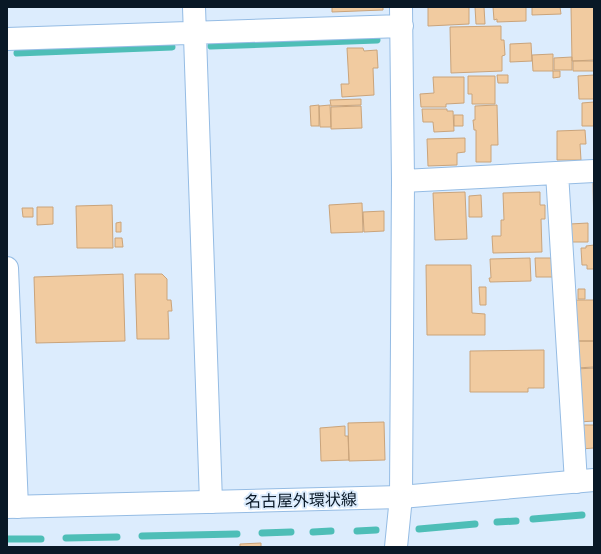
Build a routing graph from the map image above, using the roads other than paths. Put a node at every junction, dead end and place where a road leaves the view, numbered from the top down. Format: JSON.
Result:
{"nodes":[{"id":1,"x":194,"y":7,"type":"edge"},
{"id":2,"x":401,"y":16,"type":"edge"},
{"id":3,"x":195,"y":32,"type":"junction"},
{"id":4,"x":7,"y":39,"type":"edge"},
{"id":5,"x":594,"y":171,"type":"edge"},
{"id":6,"x":557,"y":173,"type":"junction"},
{"id":7,"x":403,"y":181,"type":"junction"},
{"id":8,"x":7,"y":268,"type":"edge"},
{"id":9,"x":585,"y":481,"type":"edge"},
{"id":10,"x":401,"y":497,"type":"junction"},
{"id":11,"x":211,"y":502,"type":"junction"},
{"id":12,"x":12,"y":507,"type":"edge"},
{"id":13,"x":396,"y":547,"type":"edge"}],
"edges":[{"from":1,"to":3,"type":"street"},
{"from":2,"to":3,"type":"street"},
{"from":2,"to":7,"type":"street"},
{"from":3,"to":4,"type":"street"},
{"from":3,"to":11,"type":"street"},
{"from":5,"to":6,"type":"street"},
{"from":6,"to":7,"type":"street"},
{"from":6,"to":9,"type":"street"},
{"from":7,"to":10,"type":"street"},
{"from":8,"to":12,"type":"street"},
{"from":9,"to":10,"type":"street","name":"名古屋外環状線"},
{"from":10,"to":11,"type":"street","name":"名古屋外環状線"},
{"from":10,"to":13,"type":"street"},
{"from":11,"to":12,"type":"street","name":"名古屋外環状線"}]}
